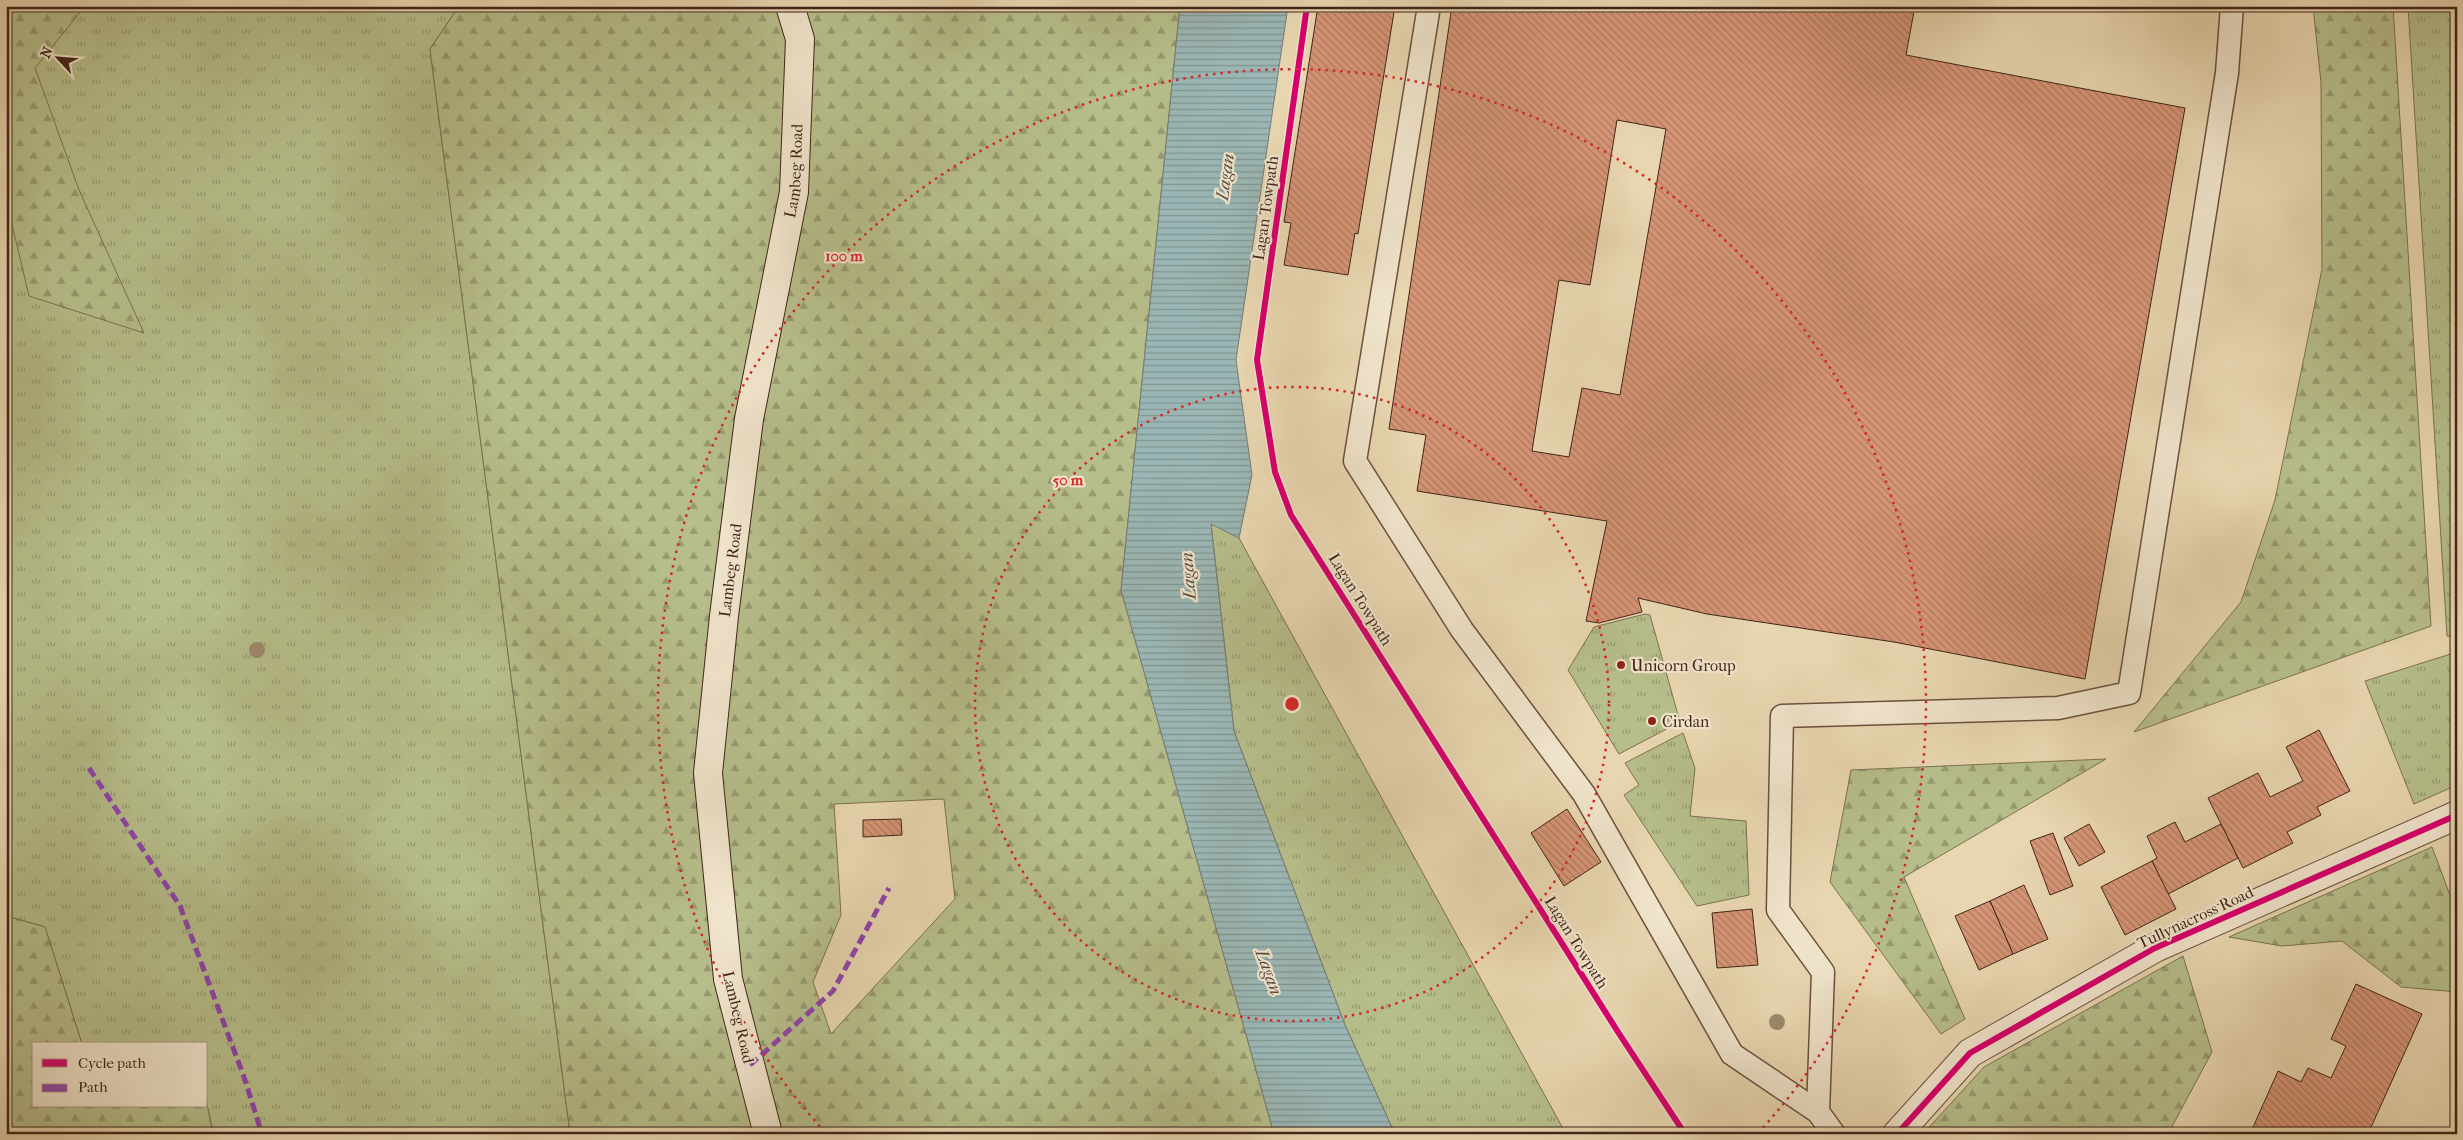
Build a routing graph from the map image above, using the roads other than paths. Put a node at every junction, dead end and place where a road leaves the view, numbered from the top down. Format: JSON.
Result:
{"nodes":[{"id":1,"x":790,"y":6,"type":"edge"},
{"id":2,"x":1429,"y":6,"type":"edge"},
{"id":3,"x":2232,"y":6,"type":"edge"},
{"id":4,"x":2457,"y":816,"type":"edge"},
{"id":5,"x":1818,"y":1112,"type":"junction"},
{"id":6,"x":768,"y":1134,"type":"edge"},
{"id":7,"x":1834,"y":1134,"type":"edge"},
{"id":8,"x":1896,"y":1134,"type":"edge"}],
"edges":[{"from":1,"to":6,"type":"main road","name":"Lambeg Road"},
{"from":2,"to":5,"type":"lane"},
{"from":3,"to":5,"type":"lane"},
{"from":4,"to":8,"type":"main road","name":"Tullynacross Road"},
{"from":5,"to":7,"type":"lane"}]}
